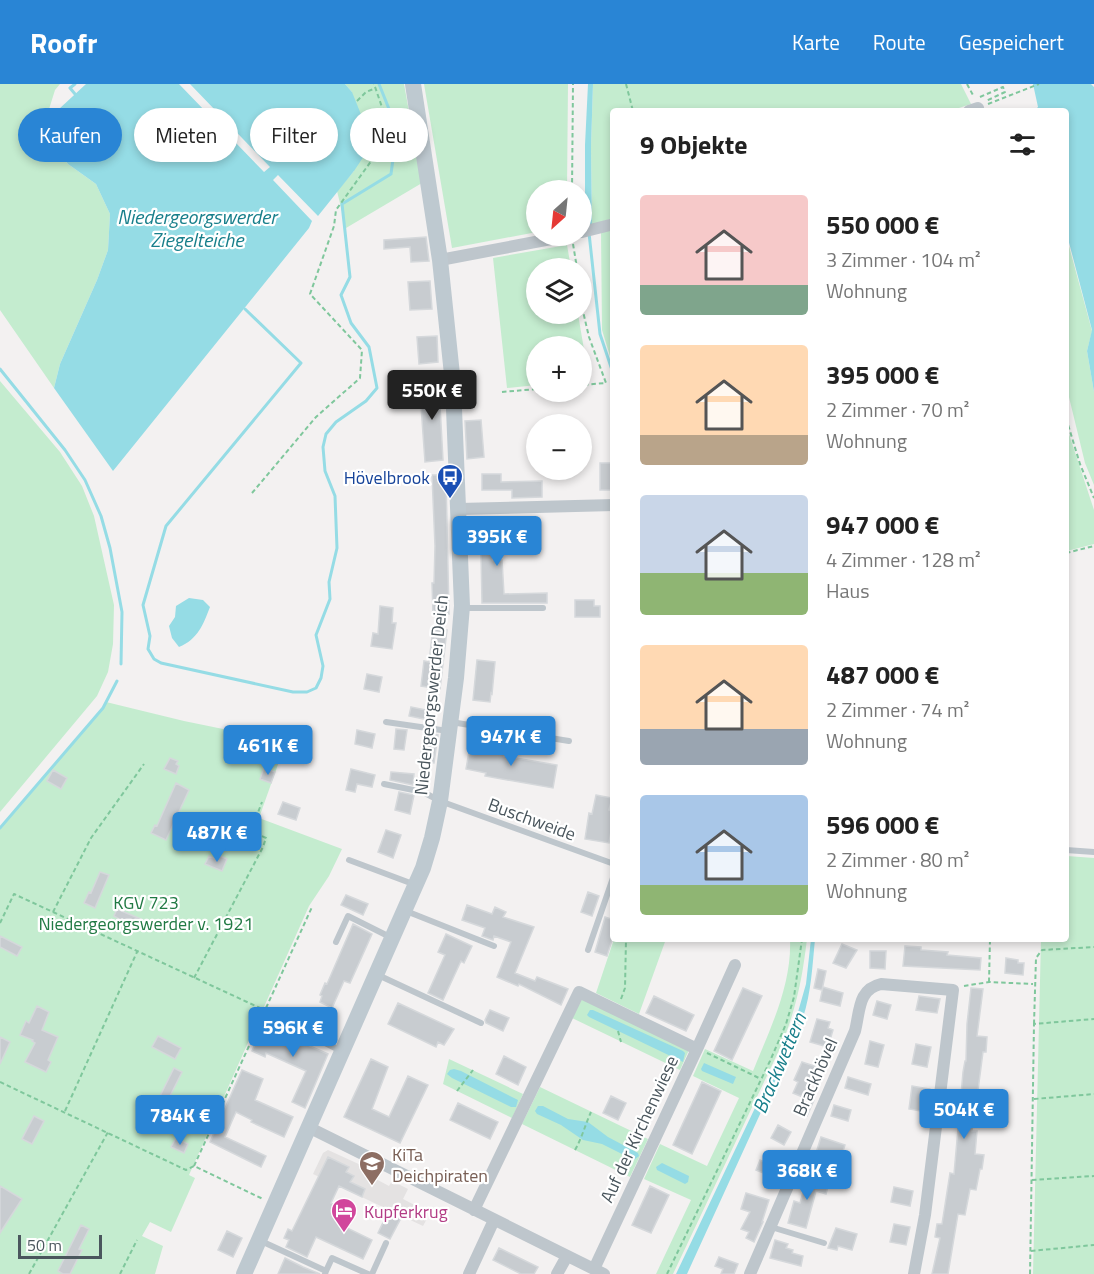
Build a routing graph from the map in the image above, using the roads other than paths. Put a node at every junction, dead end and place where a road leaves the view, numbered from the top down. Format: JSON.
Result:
{"nodes":[{"id":1,"x":413,"y":84,"type":"edge"},
{"id":2,"x":609,"y":225,"type":"edge"},
{"id":3,"x":592,"y":230,"type":"edge"},
{"id":4,"x":526,"y":244,"type":"edge"},
{"id":5,"x":440,"y":260,"type":"junction"},
{"id":6,"x":610,"y":505,"type":"edge"},
{"id":7,"x":459,"y":509,"type":"junction"},
{"id":8,"x":462,"y":608,"type":"junction"},
{"id":9,"x":543,"y":608,"type":"dead end"},
{"id":10,"x":386,"y":722,"type":"dead end"},
{"id":11,"x":450,"y":727,"type":"junction"},
{"id":12,"x":569,"y":741,"type":"dead end"},
{"id":13,"x":384,"y":784,"type":"dead end"},
{"id":14,"x":440,"y":801,"type":"junction"},
{"id":15,"x":1069,"y":850,"type":"edge"},
{"id":16,"x":1094,"y":852,"type":"edge"},
{"id":17,"x":349,"y":860,"type":"dead end"},
{"id":18,"x":610,"y":863,"type":"edge"},
{"id":19,"x":415,"y":885,"type":"junction"},
{"id":20,"x":610,"y":887,"type":"edge"},
{"id":21,"x":404,"y":911,"type":"junction"},
{"id":22,"x":392,"y":938,"type":"junction"},
{"id":23,"x":336,"y":942,"type":"dead end"},
{"id":24,"x":494,"y":946,"type":"dead end"},
{"id":25,"x":588,"y":950,"type":"dead end"},
{"id":26,"x":735,"y":965,"type":"dead end"},
{"id":27,"x":376,"y":974,"type":"junction"},
{"id":28,"x":263,"y":1016,"type":"road end"},
{"id":29,"x":481,"y":1023,"type":"dead end"},
{"id":30,"x":697,"y":1049,"type":"junction"},
{"id":31,"x":342,"y":1052,"type":"junction"},
{"id":32,"x":309,"y":1127,"type":"junction"},
{"id":33,"x":474,"y":1210,"type":"junction"},
{"id":34,"x":494,"y":1220,"type":"junction"},
{"id":35,"x":770,"y":1227,"type":"junction"},
{"id":36,"x":259,"y":1240,"type":"junction"},
{"id":37,"x":386,"y":1243,"type":"dead end"},
{"id":38,"x":824,"y":1243,"type":"dead end"},
{"id":39,"x":567,"y":1256,"type":"junction"},
{"id":40,"x":599,"y":1272,"type":"edge"},
{"id":41,"x":325,"y":1273,"type":"edge"},
{"id":42,"x":244,"y":1274,"type":"edge"},
{"id":43,"x":370,"y":1274,"type":"edge"},
{"id":44,"x":469,"y":1274,"type":"edge"},
{"id":45,"x":557,"y":1274,"type":"edge"},
{"id":46,"x":750,"y":1274,"type":"edge"},
{"id":47,"x":914,"y":1274,"type":"edge"}],
"edges":[{"from":1,"to":5,"type":"street","name":"Niedergeorgswerder Deich"},
{"from":2,"to":3,"type":"street"},
{"from":4,"to":5,"type":"street"},
{"from":5,"to":7,"type":"street","name":"Niedergeorgswerder Deich"},
{"from":6,"to":7,"type":"street"},
{"from":7,"to":8,"type":"street","name":"Niedergeorgswerder Deich"},
{"from":8,"to":9,"type":"lane"},
{"from":8,"to":11,"type":"street","name":"Niedergeorgswerder Deich"},
{"from":10,"to":11,"type":"lane"},
{"from":11,"to":12,"type":"lane"},
{"from":11,"to":14,"type":"street","name":"Niedergeorgswerder Deich"},
{"from":13,"to":14,"type":"lane","name":"Buschweide"},
{"from":14,"to":18,"type":"lane","name":"Buschweide"},
{"from":14,"to":19,"type":"street","name":"Niedergeorgswerder Deich"},
{"from":15,"to":16,"type":"lane"},
{"from":17,"to":19,"type":"lane"},
{"from":19,"to":21,"type":"street","name":"Niedergeorgswerder Deich"},
{"from":20,"to":25,"type":"lane"},
{"from":21,"to":22,"type":"street","name":"Niedergeorgswerder Deich"},
{"from":21,"to":24,"type":"lane"},
{"from":22,"to":23,"type":"lane"},
{"from":22,"to":27,"type":"street","name":"Niedergeorgswerder Deich"},
{"from":26,"to":30,"type":"street"},
{"from":27,"to":29,"type":"lane"},
{"from":27,"to":31,"type":"street","name":"Niedergeorgswerder Deich"},
{"from":28,"to":31,"type":"lane"},
{"from":30,"to":33,"type":"street","name":"Auf der Kirchenwiese"},
{"from":30,"to":40,"type":"street","name":"Auf der Kirchenwiese"},
{"from":31,"to":32,"type":"street","name":"Niedergeorgswerder Deich"},
{"from":32,"to":33,"type":"street"},
{"from":32,"to":36,"type":"street","name":"Niedergeorgswerder Deich"},
{"from":33,"to":34,"type":"street"},
{"from":34,"to":39,"type":"street"},
{"from":34,"to":44,"type":"street"},
{"from":35,"to":38,"type":"lane"},
{"from":35,"to":46,"type":"street","name":"Brackhövel"},
{"from":35,"to":47,"type":"street","name":"Brackhövel"},
{"from":36,"to":41,"type":"lane"},
{"from":36,"to":42,"type":"street","name":"Niedergeorgswerder Deich"},
{"from":37,"to":43,"type":"lane"},
{"from":39,"to":40,"type":"street"},
{"from":39,"to":45,"type":"street"},
{"from":41,"to":43,"type":"lane"}]}
